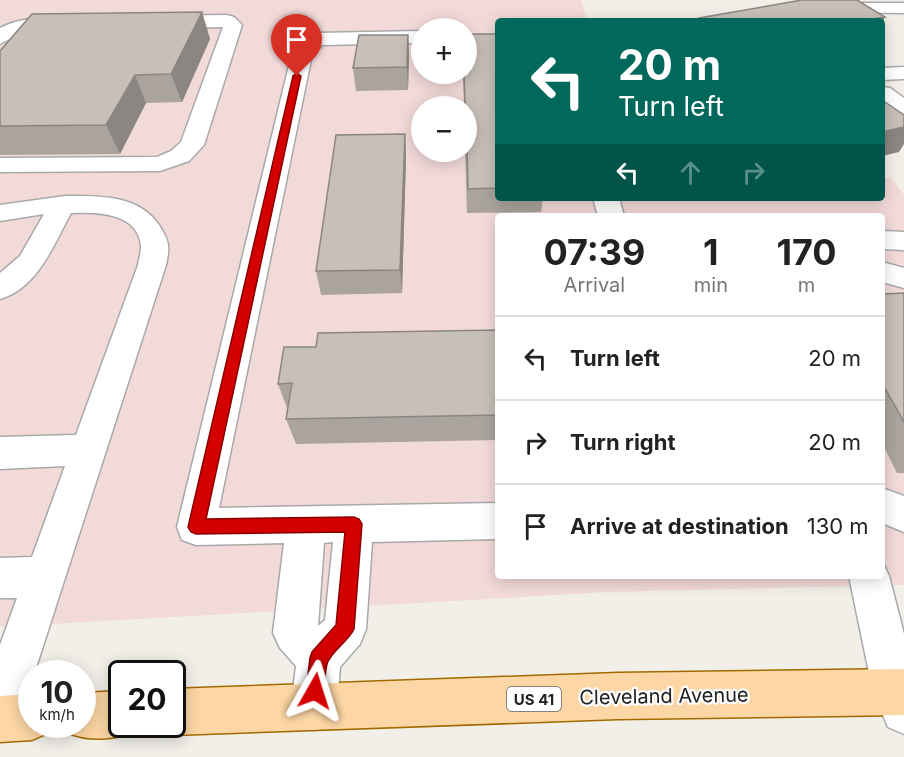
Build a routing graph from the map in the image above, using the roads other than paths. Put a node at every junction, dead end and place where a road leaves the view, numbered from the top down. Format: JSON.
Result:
{"nodes":[{"id":1,"x":904,"y":8,"type":"edge"},
{"id":2,"x":803,"y":9,"type":"edge"},
{"id":3,"x":135,"y":22,"type":"edge"},
{"id":4,"x":87,"y":23,"type":"edge"},
{"id":5,"x":411,"y":37,"type":"edge"},
{"id":6,"x":0,"y":38,"type":"edge"},
{"id":7,"x":904,"y":72,"type":"edge"},
{"id":8,"x":885,"y":74,"type":"edge"},
{"id":9,"x":885,"y":95,"type":"edge"},
{"id":10,"x":904,"y":108,"type":"edge"},
{"id":11,"x":0,"y":165,"type":"edge"},
{"id":12,"x":62,"y":205,"type":"junction"},
{"id":13,"x":0,"y":213,"type":"edge"},
{"id":14,"x":885,"y":240,"type":"edge"},
{"id":15,"x":904,"y":241,"type":"edge"},
{"id":16,"x":885,"y":273,"type":"edge"},
{"id":17,"x":904,"y":278,"type":"edge"},
{"id":18,"x":0,"y":289,"type":"edge"},
{"id":19,"x":88,"y":450,"type":"junction"},
{"id":20,"x":0,"y":453,"type":"edge"},
{"id":21,"x":885,"y":506,"type":"edge"},
{"id":22,"x":904,"y":514,"type":"edge"},
{"id":23,"x":495,"y":521,"type":"edge"},
{"id":24,"x":354,"y":524,"type":"junction"},
{"id":25,"x":306,"y":525,"type":"junction"},
{"id":26,"x":44,"y":577,"type":"junction"},
{"id":27,"x":0,"y":578,"type":"edge"},
{"id":28,"x":870,"y":579,"type":"edge"},
{"id":29,"x":319,"y":658,"type":"junction"},
{"id":30,"x":902,"y":698,"type":"edge"},
{"id":31,"x":314,"y":707,"type":"junction"},
{"id":32,"x":0,"y":708,"type":"edge"},
{"id":33,"x":186,"y":712,"type":"edge"},
{"id":34,"x":18,"y":717,"type":"edge"},
{"id":35,"x":0,"y":718,"type":"edge"}],
"edges":[{"from":1,"to":2,"type":"lane"},
{"from":3,"to":11,"type":"lane"},
{"from":4,"to":6,"type":"lane"},
{"from":5,"to":25,"type":"lane"},
{"from":7,"to":8,"type":"lane"},
{"from":9,"to":10,"type":"lane"},
{"from":12,"to":13,"type":"lane"},
{"from":12,"to":18,"type":"lane"},
{"from":12,"to":19,"type":"lane"},
{"from":14,"to":15,"type":"lane"},
{"from":16,"to":17,"type":"lane"},
{"from":19,"to":20,"type":"lane"},
{"from":19,"to":26,"type":"lane"},
{"from":21,"to":22,"type":"lane"},
{"from":23,"to":24,"type":"lane"},
{"from":24,"to":25,"type":"lane"},
{"from":24,"to":29,"type":"lane"},
{"from":25,"to":29,"type":"lane"},
{"from":26,"to":27,"type":"lane"},
{"from":26,"to":32,"type":"lane"},
{"from":28,"to":30,"type":"lane"},
{"from":29,"to":31,"type":"lane"},
{"from":30,"to":31,"type":"main road","name":"Cleveland Avenue","number":"US 41"},
{"from":31,"to":33,"type":"main road","name":"Cleveland Avenue","number":"US 41"},
{"from":34,"to":35,"type":"main road"}]}
